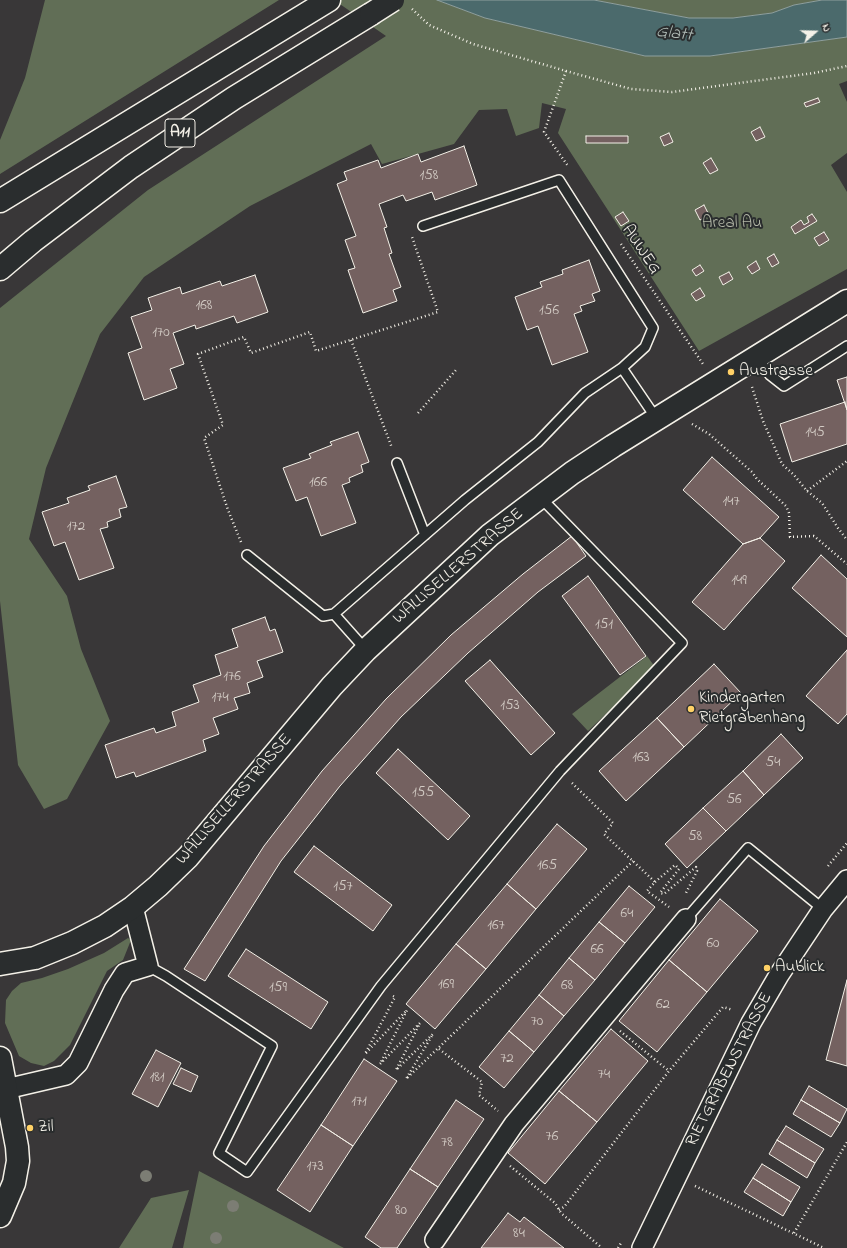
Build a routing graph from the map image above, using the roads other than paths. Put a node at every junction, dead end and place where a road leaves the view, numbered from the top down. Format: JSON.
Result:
{"nodes":[{"id":1,"x":330,"y":0,"type":"edge"},
{"id":2,"x":393,"y":0,"type":"edge"},
{"id":3,"x":0,"y":201,"type":"edge"},
{"id":4,"x":423,"y":226,"type":"road end"},
{"id":5,"x":0,"y":269,"type":"edge"},
{"id":6,"x":847,"y":301,"type":"edge"},
{"id":7,"x":847,"y":346,"type":"edge"},
{"id":8,"x":756,"y":357,"type":"junction"},
{"id":9,"x":622,"y":368,"type":"junction"},
{"id":10,"x":656,"y":418,"type":"junction"},
{"id":11,"x":397,"y":463,"type":"road end"},
{"id":12,"x":540,"y":497,"type":"junction"},
{"id":13,"x":424,"y":535,"type":"junction"},
{"id":14,"x":246,"y":555,"type":"road end"},
{"id":15,"x":334,"y":614,"type":"junction"},
{"id":16,"x":366,"y":650,"type":"junction"},
{"id":17,"x":847,"y":880,"type":"edge"},
{"id":18,"x":133,"y":907,"type":"junction"},
{"id":19,"x":823,"y":908,"type":"junction"},
{"id":20,"x":686,"y":919,"type":"joint"},
{"id":21,"x":0,"y":964,"type":"edge"},
{"id":22,"x":148,"y":966,"type":"junction"},
{"id":23,"x":0,"y":1058,"type":"edge"},
{"id":24,"x":6,"y":1089,"type":"junction"},
{"id":25,"x":0,"y":1216,"type":"edge"},
{"id":26,"x":435,"y":1240,"type":"dead end"},
{"id":27,"x":642,"y":1248,"type":"edge"}],
"edges":[{"from":1,"to":3,"type":"main road","number":"A11"},
{"from":2,"to":5,"type":"main road","number":"A11","bridge":true},
{"from":4,"to":9,"type":"lane"},
{"from":6,"to":8,"type":"main road","name":"WALLISELLERSTRASSE"},
{"from":7,"to":8,"type":"lane"},
{"from":8,"to":10,"type":"main road","name":"WALLISELLERSTRASSE"},
{"from":9,"to":10,"type":"lane"},
{"from":9,"to":13,"type":"lane"},
{"from":10,"to":12,"type":"main road","name":"WALLISELLERSTRASSE"},
{"from":11,"to":13,"type":"lane"},
{"from":12,"to":16,"type":"main road","name":"WALLISELLERSTRASSE"},
{"from":12,"to":22,"type":"lane"},
{"from":13,"to":15,"type":"lane"},
{"from":14,"to":15,"type":"lane"},
{"from":15,"to":16,"type":"lane"},
{"from":16,"to":18,"type":"main road","name":"WALLISELLERSTRASSE"},
{"from":17,"to":19,"type":"street","name":"RIETGRABENSTRASSE"},
{"from":18,"to":21,"type":"main road","name":"WALLISELLERSTRASSE"},
{"from":18,"to":22,"type":"street"},
{"from":19,"to":20,"type":"lane"},
{"from":19,"to":27,"type":"street","name":"RIETGRABENSTRASSE"},
{"from":20,"to":26,"type":"street"},
{"from":22,"to":24,"type":"street"},
{"from":23,"to":24,"type":"main road"},
{"from":24,"to":25,"type":"main road"}]}
